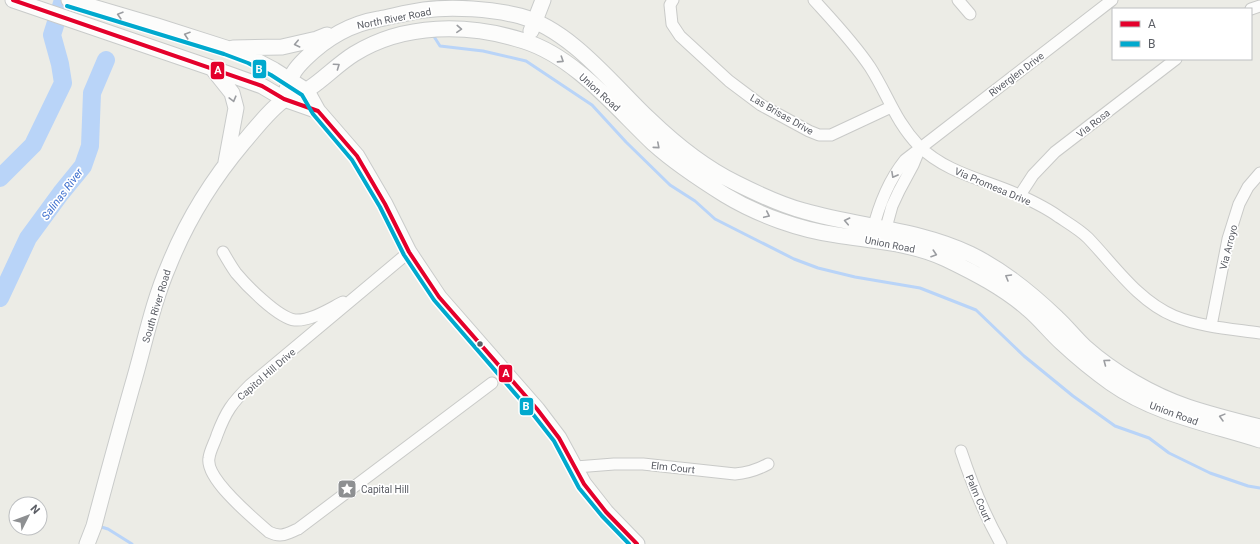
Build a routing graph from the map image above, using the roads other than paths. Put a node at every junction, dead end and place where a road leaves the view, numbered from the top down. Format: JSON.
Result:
{"nodes":[{"id":1,"x":13,"y":0,"type":"edge"},
{"id":2,"x":69,"y":0,"type":"edge"},
{"id":3,"x":543,"y":0,"type":"edge"},
{"id":4,"x":673,"y":0,"type":"edge"},
{"id":5,"x":814,"y":0,"type":"edge"},
{"id":6,"x":958,"y":0,"type":"edge"},
{"id":7,"x":1112,"y":0,"type":"edge"},
{"id":8,"x":970,"y":14,"type":"dead end"},
{"id":9,"x":535,"y":22,"type":"junction"},
{"id":10,"x":347,"y":28,"type":"junction"},
{"id":11,"x":526,"y":41,"type":"junction"},
{"id":12,"x":221,"y":47,"type":"junction"},
{"id":13,"x":1175,"y":60,"type":"edge"},
{"id":14,"x":210,"y":67,"type":"junction"},
{"id":15,"x":290,"y":79,"type":"junction"},
{"id":16,"x":307,"y":91,"type":"junction"},
{"id":17,"x":284,"y":99,"type":"junction"},
{"id":18,"x":891,"y":106,"type":"junction"},
{"id":19,"x":318,"y":111,"type":"junction"},
{"id":20,"x":920,"y":147,"type":"junction"},
{"id":21,"x":226,"y":162,"type":"junction"},
{"id":22,"x":1260,"y":173,"type":"edge"},
{"id":23,"x":1020,"y":195,"type":"junction"},
{"id":24,"x":878,"y":234,"type":"junction"},
{"id":25,"x":223,"y":252,"type":"dead end"},
{"id":26,"x":409,"y":252,"type":"junction"},
{"id":27,"x":359,"y":293,"type":"junction"},
{"id":28,"x":1211,"y":326,"type":"junction"},
{"id":29,"x":1260,"y":333,"type":"edge"},
{"id":30,"x":492,"y":383,"type":"dead end"},
{"id":31,"x":1259,"y":431,"type":"edge"},
{"id":32,"x":961,"y":452,"type":"dead end"},
{"id":33,"x":768,"y":464,"type":"dead end"},
{"id":34,"x":576,"y":467,"type":"junction"},
{"id":35,"x":87,"y":544,"type":"edge"},
{"id":36,"x":637,"y":544,"type":"edge"},
{"id":37,"x":1001,"y":544,"type":"edge"}],
"edges":[{"from":1,"to":14,"type":"main road"},
{"from":12,"to":2,"type":"main road","one_way":true},
{"from":3,"to":9,"type":"main road"},
{"from":4,"to":18,"type":"street","name":"Las Brisas Drive"},
{"from":5,"to":18,"type":"street","name":"Via Promesa Drive"},
{"from":6,"to":8,"type":"street"},
{"from":7,"to":20,"type":"street","name":"Riverglen Drive"},
{"from":9,"to":10,"type":"main road","name":"North River Road"},
{"from":9,"to":11,"type":"main road"},
{"from":24,"to":9,"type":"main road","name":"Union Road","one_way":true},
{"from":10,"to":12,"type":"main road","one_way":true},
{"from":10,"to":15,"type":"main road","name":"North River Road"},
{"from":16,"to":11,"type":"main road","name":"North River Road","one_way":true},
{"from":11,"to":24,"type":"main road","name":"Union Road","one_way":true},
{"from":12,"to":15,"type":"main road"},
{"from":13,"to":23,"type":"street","name":"Via Rosa"},
{"from":14,"to":17,"type":"main road"},
{"from":14,"to":21,"type":"main road","one_way":true},
{"from":15,"to":16,"type":"main road"},
{"from":15,"to":17,"type":"main road","name":"North River Road"},
{"from":16,"to":17,"type":"main road","name":"North River Road"},
{"from":16,"to":19,"type":"main road"},
{"from":17,"to":19,"type":"main road"},
{"from":17,"to":21,"type":"main road","name":"South River Road"},
{"from":18,"to":20,"type":"street","name":"Via Promesa Drive"},
{"from":19,"to":26,"type":"main road"},
{"from":20,"to":23,"type":"street","name":"Via Promesa Drive"},
{"from":20,"to":24,"type":"street"},
{"from":21,"to":35,"type":"main road","name":"South River Road"},
{"from":22,"to":28,"type":"street","name":"Via Arroyo"},
{"from":23,"to":28,"type":"street","name":"Via Promesa Drive"},
{"from":24,"to":31,"type":"main road","name":"Union Road"},
{"from":25,"to":27,"type":"street"},
{"from":26,"to":27,"type":"street","name":"Capitol Hill Drive"},
{"from":26,"to":34,"type":"main road"},
{"from":27,"to":30,"type":"street","name":"Capitol Hill Drive"},
{"from":28,"to":29,"type":"street","name":"Via Promesa Drive"},
{"from":32,"to":37,"type":"street","name":"Palm Court"},
{"from":33,"to":34,"type":"street","name":"Elm Court"},
{"from":34,"to":36,"type":"main road"}]}
